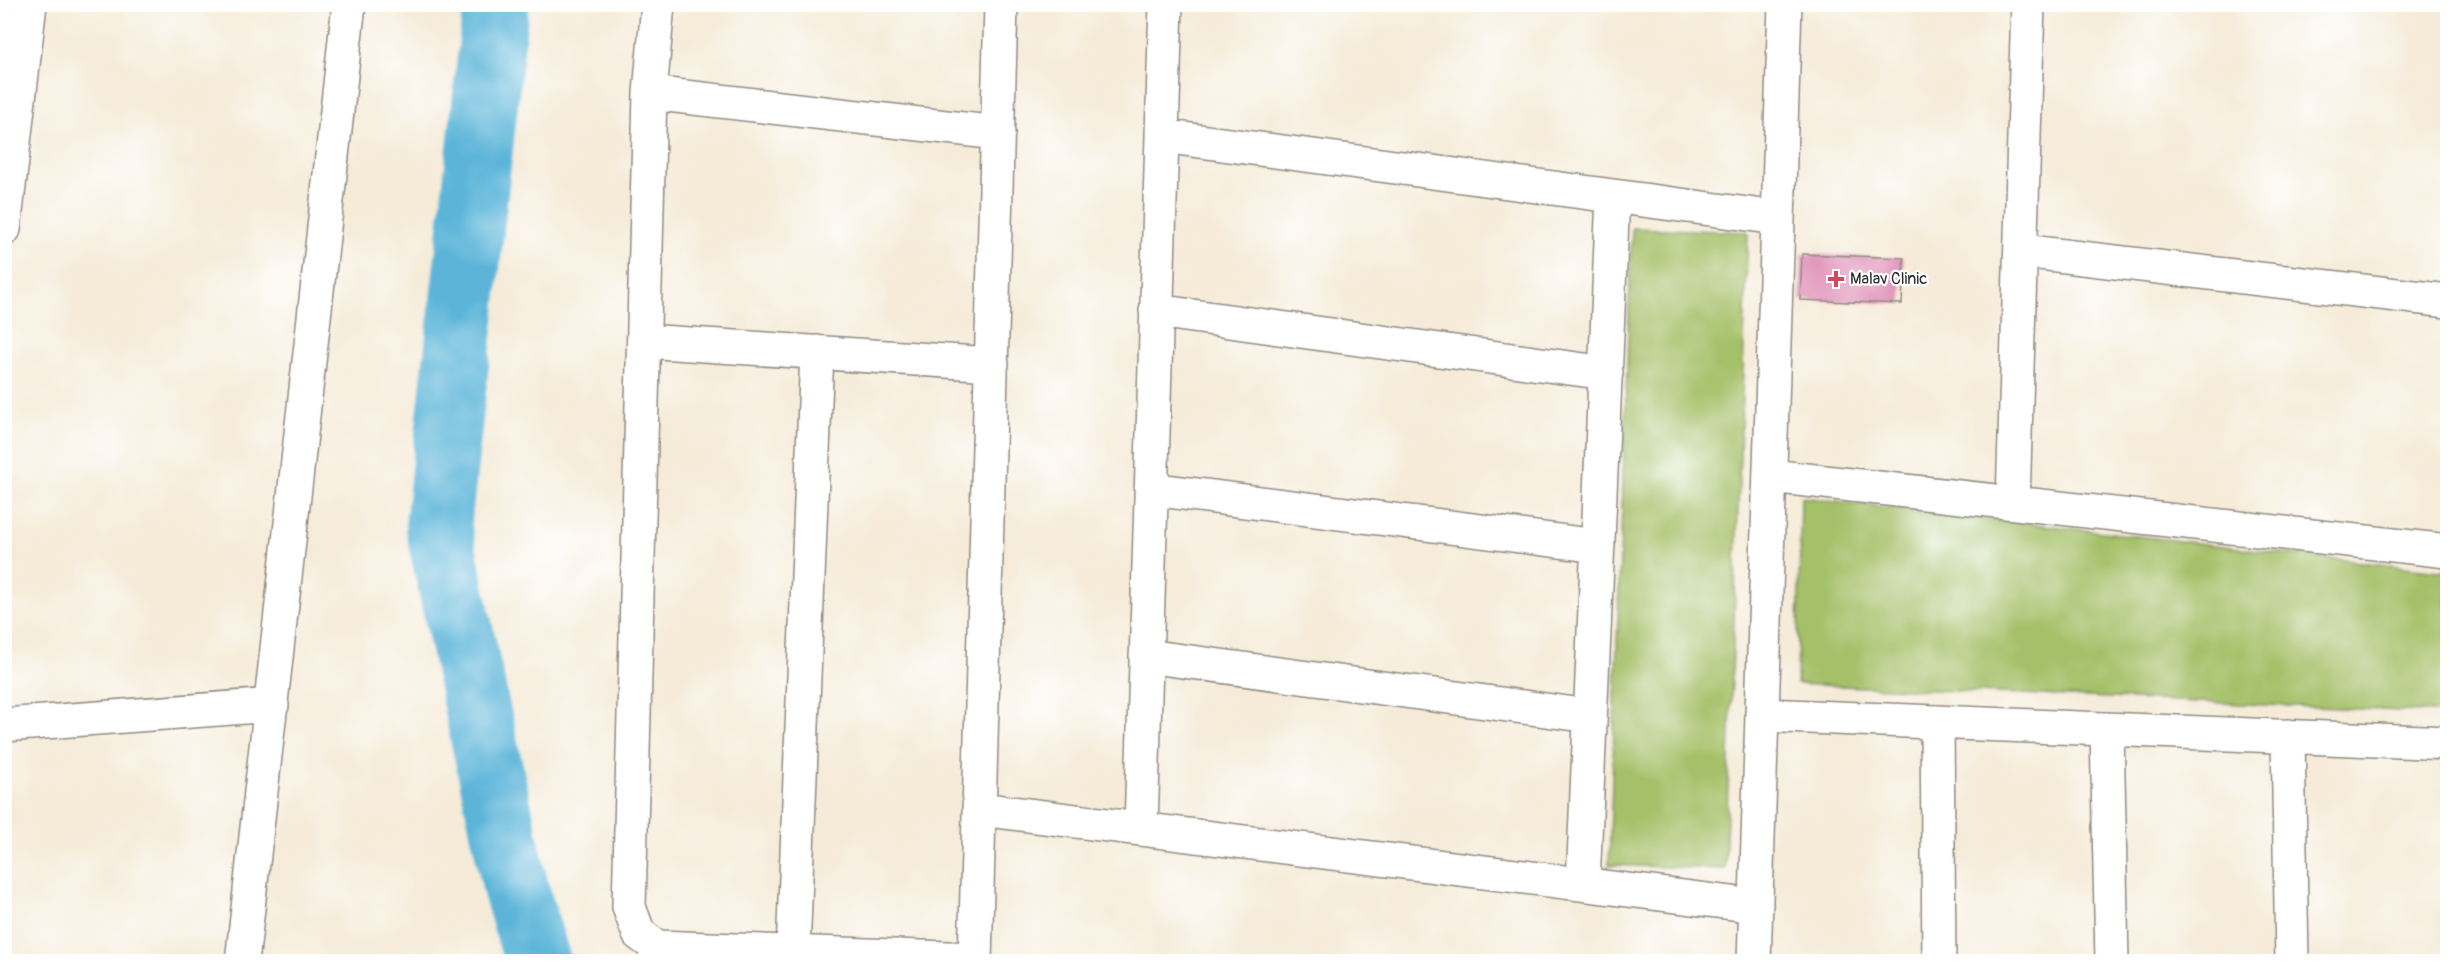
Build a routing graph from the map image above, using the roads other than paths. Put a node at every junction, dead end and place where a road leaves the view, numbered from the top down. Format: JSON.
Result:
{"nodes":[{"id":1,"x":30,"y":4,"type":"edge"},
{"id":2,"x":349,"y":4,"type":"edge"},
{"id":3,"x":658,"y":4,"type":"edge"},
{"id":4,"x":1001,"y":4,"type":"edge"},
{"id":5,"x":1166,"y":4,"type":"edge"},
{"id":6,"x":1785,"y":4,"type":"edge"},
{"id":7,"x":2028,"y":4,"type":"edge"},
{"id":8,"x":650,"y":93,"type":"junction"},
{"id":9,"x":998,"y":133,"type":"junction"},
{"id":10,"x":1162,"y":136,"type":"junction"},
{"id":11,"x":1613,"y":196,"type":"junction"},
{"id":12,"x":1778,"y":218,"type":"junction"},
{"id":13,"x":4,"y":229,"type":"edge"},
{"id":14,"x":2020,"y":251,"type":"junction"},
{"id":15,"x":2448,"y":301,"type":"edge"},
{"id":16,"x":1156,"y":311,"type":"junction"},
{"id":17,"x":644,"y":341,"type":"junction"},
{"id":18,"x":817,"y":352,"type":"junction"},
{"id":19,"x":992,"y":364,"type":"junction"},
{"id":20,"x":1605,"y":373,"type":"junction"},
{"id":21,"x":1770,"y":476,"type":"junction"},
{"id":22,"x":1151,"y":489,"type":"junction"},
{"id":23,"x":2013,"y":502,"type":"junction"},
{"id":24,"x":1598,"y":546,"type":"junction"},
{"id":25,"x":2448,"y":551,"type":"edge"},
{"id":26,"x":1146,"y":656,"type":"junction"},
{"id":27,"x":272,"y":705,"type":"junction"},
{"id":28,"x":1762,"y":715,"type":"junction"},
{"id":29,"x":1590,"y":716,"type":"junction"},
{"id":30,"x":1937,"y":722,"type":"junction"},
{"id":31,"x":4,"y":725,"type":"edge"},
{"id":32,"x":2106,"y":729,"type":"junction"},
{"id":33,"x":2288,"y":736,"type":"junction"},
{"id":34,"x":2448,"y":745,"type":"edge"},
{"id":35,"x":980,"y":809,"type":"junction"},
{"id":36,"x":1141,"y":829,"type":"junction"},
{"id":37,"x":1583,"y":884,"type":"junction"},
{"id":38,"x":1756,"y":906,"type":"junction"},
{"id":39,"x":793,"y":952,"type":"junction"},
{"id":40,"x":975,"y":960,"type":"edge"},
{"id":41,"x":242,"y":962,"type":"edge"},
{"id":42,"x":1754,"y":962,"type":"edge"},
{"id":43,"x":1939,"y":962,"type":"edge"},
{"id":44,"x":2112,"y":962,"type":"edge"},
{"id":45,"x":2292,"y":962,"type":"edge"}],
"edges":[{"from":1,"to":13,"type":"street"},
{"from":2,"to":27,"type":"street"},
{"from":3,"to":8,"type":"street"},
{"from":4,"to":9,"type":"street"},
{"from":5,"to":10,"type":"street"},
{"from":6,"to":12,"type":"street"},
{"from":7,"to":14,"type":"street"},
{"from":8,"to":9,"type":"street"},
{"from":8,"to":17,"type":"street"},
{"from":9,"to":19,"type":"street"},
{"from":10,"to":11,"type":"street"},
{"from":10,"to":16,"type":"street"},
{"from":11,"to":12,"type":"street"},
{"from":11,"to":20,"type":"street"},
{"from":12,"to":21,"type":"street"},
{"from":14,"to":15,"type":"street"},
{"from":14,"to":23,"type":"street"},
{"from":16,"to":20,"type":"street"},
{"from":16,"to":22,"type":"street"},
{"from":17,"to":18,"type":"street"},
{"from":17,"to":39,"type":"street"},
{"from":18,"to":19,"type":"street"},
{"from":18,"to":39,"type":"street"},
{"from":19,"to":35,"type":"street"},
{"from":20,"to":24,"type":"street"},
{"from":21,"to":23,"type":"street"},
{"from":21,"to":28,"type":"street"},
{"from":22,"to":24,"type":"street"},
{"from":22,"to":26,"type":"street"},
{"from":23,"to":25,"type":"street"},
{"from":24,"to":29,"type":"street"},
{"from":26,"to":29,"type":"street"},
{"from":26,"to":36,"type":"street"},
{"from":27,"to":31,"type":"street"},
{"from":27,"to":41,"type":"street"},
{"from":28,"to":30,"type":"street"},
{"from":28,"to":38,"type":"street"},
{"from":29,"to":37,"type":"street"},
{"from":30,"to":32,"type":"street"},
{"from":30,"to":43,"type":"street"},
{"from":32,"to":33,"type":"street"},
{"from":32,"to":44,"type":"street"},
{"from":33,"to":34,"type":"street"},
{"from":33,"to":45,"type":"street"},
{"from":35,"to":36,"type":"street"},
{"from":35,"to":40,"type":"street"},
{"from":36,"to":37,"type":"street"},
{"from":37,"to":38,"type":"street"},
{"from":38,"to":42,"type":"street"},
{"from":39,"to":40,"type":"street"}]}
